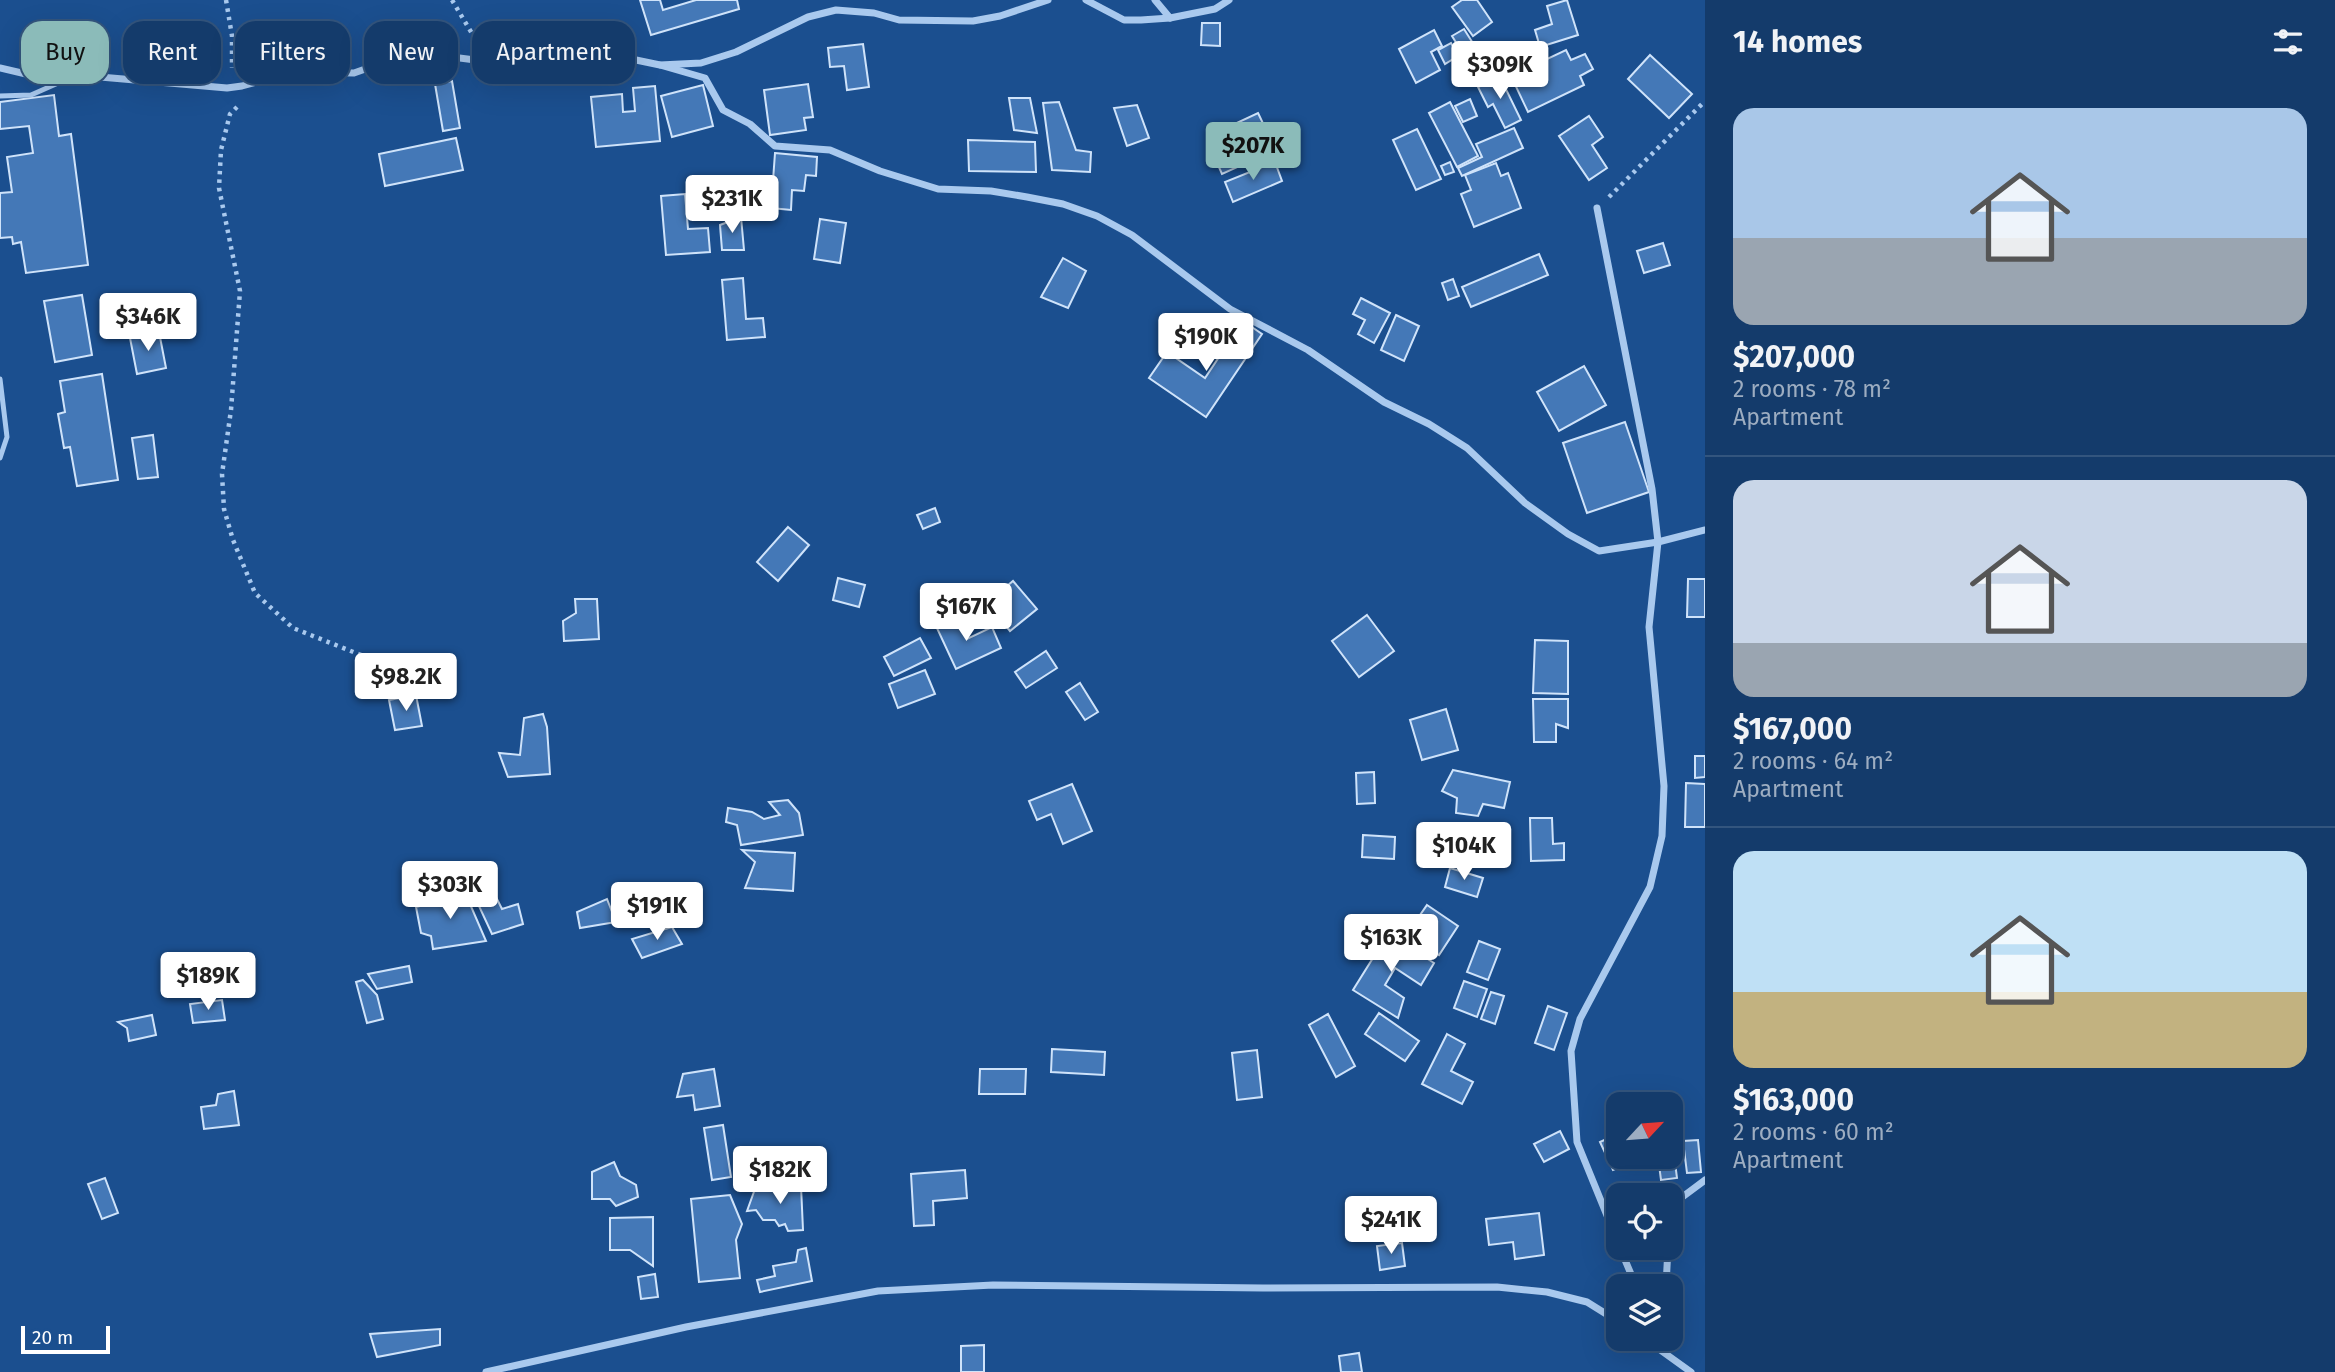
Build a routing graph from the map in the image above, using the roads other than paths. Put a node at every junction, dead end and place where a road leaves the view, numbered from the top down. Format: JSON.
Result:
{"nodes":[{"id":1,"x":1048,"y":0,"type":"edge"},
{"id":2,"x":1086,"y":0,"type":"edge"},
{"id":3,"x":1155,"y":0,"type":"edge"},
{"id":4,"x":1229,"y":0,"type":"edge"},
{"id":5,"x":1170,"y":18,"type":"junction"},
{"id":6,"x":660,"y":65,"type":"junction"},
{"id":7,"x":0,"y":68,"type":"edge"},
{"id":8,"x":21,"y":74,"type":"edge"},
{"id":9,"x":109,"y":78,"type":"edge"},
{"id":10,"x":56,"y":84,"type":"edge"},
{"id":11,"x":0,"y":96,"type":"edge"},
{"id":12,"x":1597,"y":208,"type":"road end"},
{"id":13,"x":0,"y":379,"type":"edge"},
{"id":14,"x":0,"y":458,"type":"edge"},
{"id":15,"x":1705,"y":530,"type":"edge"},
{"id":16,"x":1658,"y":542,"type":"junction"},
{"id":17,"x":1705,"y":1180,"type":"edge"},
{"id":18,"x":1683,"y":1196,"type":"edge"},
{"id":19,"x":1606,"y":1214,"type":"edge"},
{"id":20,"x":1606,"y":1314,"type":"edge"},
{"id":21,"x":1663,"y":1351,"type":"edge"},
{"id":22,"x":486,"y":1372,"type":"edge"},
{"id":23,"x":1691,"y":1372,"type":"edge"}],
"edges":[{"from":1,"to":6,"type":"street"},
{"from":2,"to":5,"type":"street"},
{"from":3,"to":5,"type":"street"},
{"from":4,"to":5,"type":"street"},
{"from":6,"to":9,"type":"street"},
{"from":6,"to":16,"type":"street"},
{"from":7,"to":8,"type":"street"},
{"from":10,"to":11,"type":"lane"},
{"from":12,"to":16,"type":"street"},
{"from":13,"to":14,"type":"lane"},
{"from":15,"to":16,"type":"street"},
{"from":16,"to":19,"type":"street"},
{"from":17,"to":18,"type":"street"},
{"from":20,"to":22,"type":"street"},
{"from":21,"to":23,"type":"street"}]}
